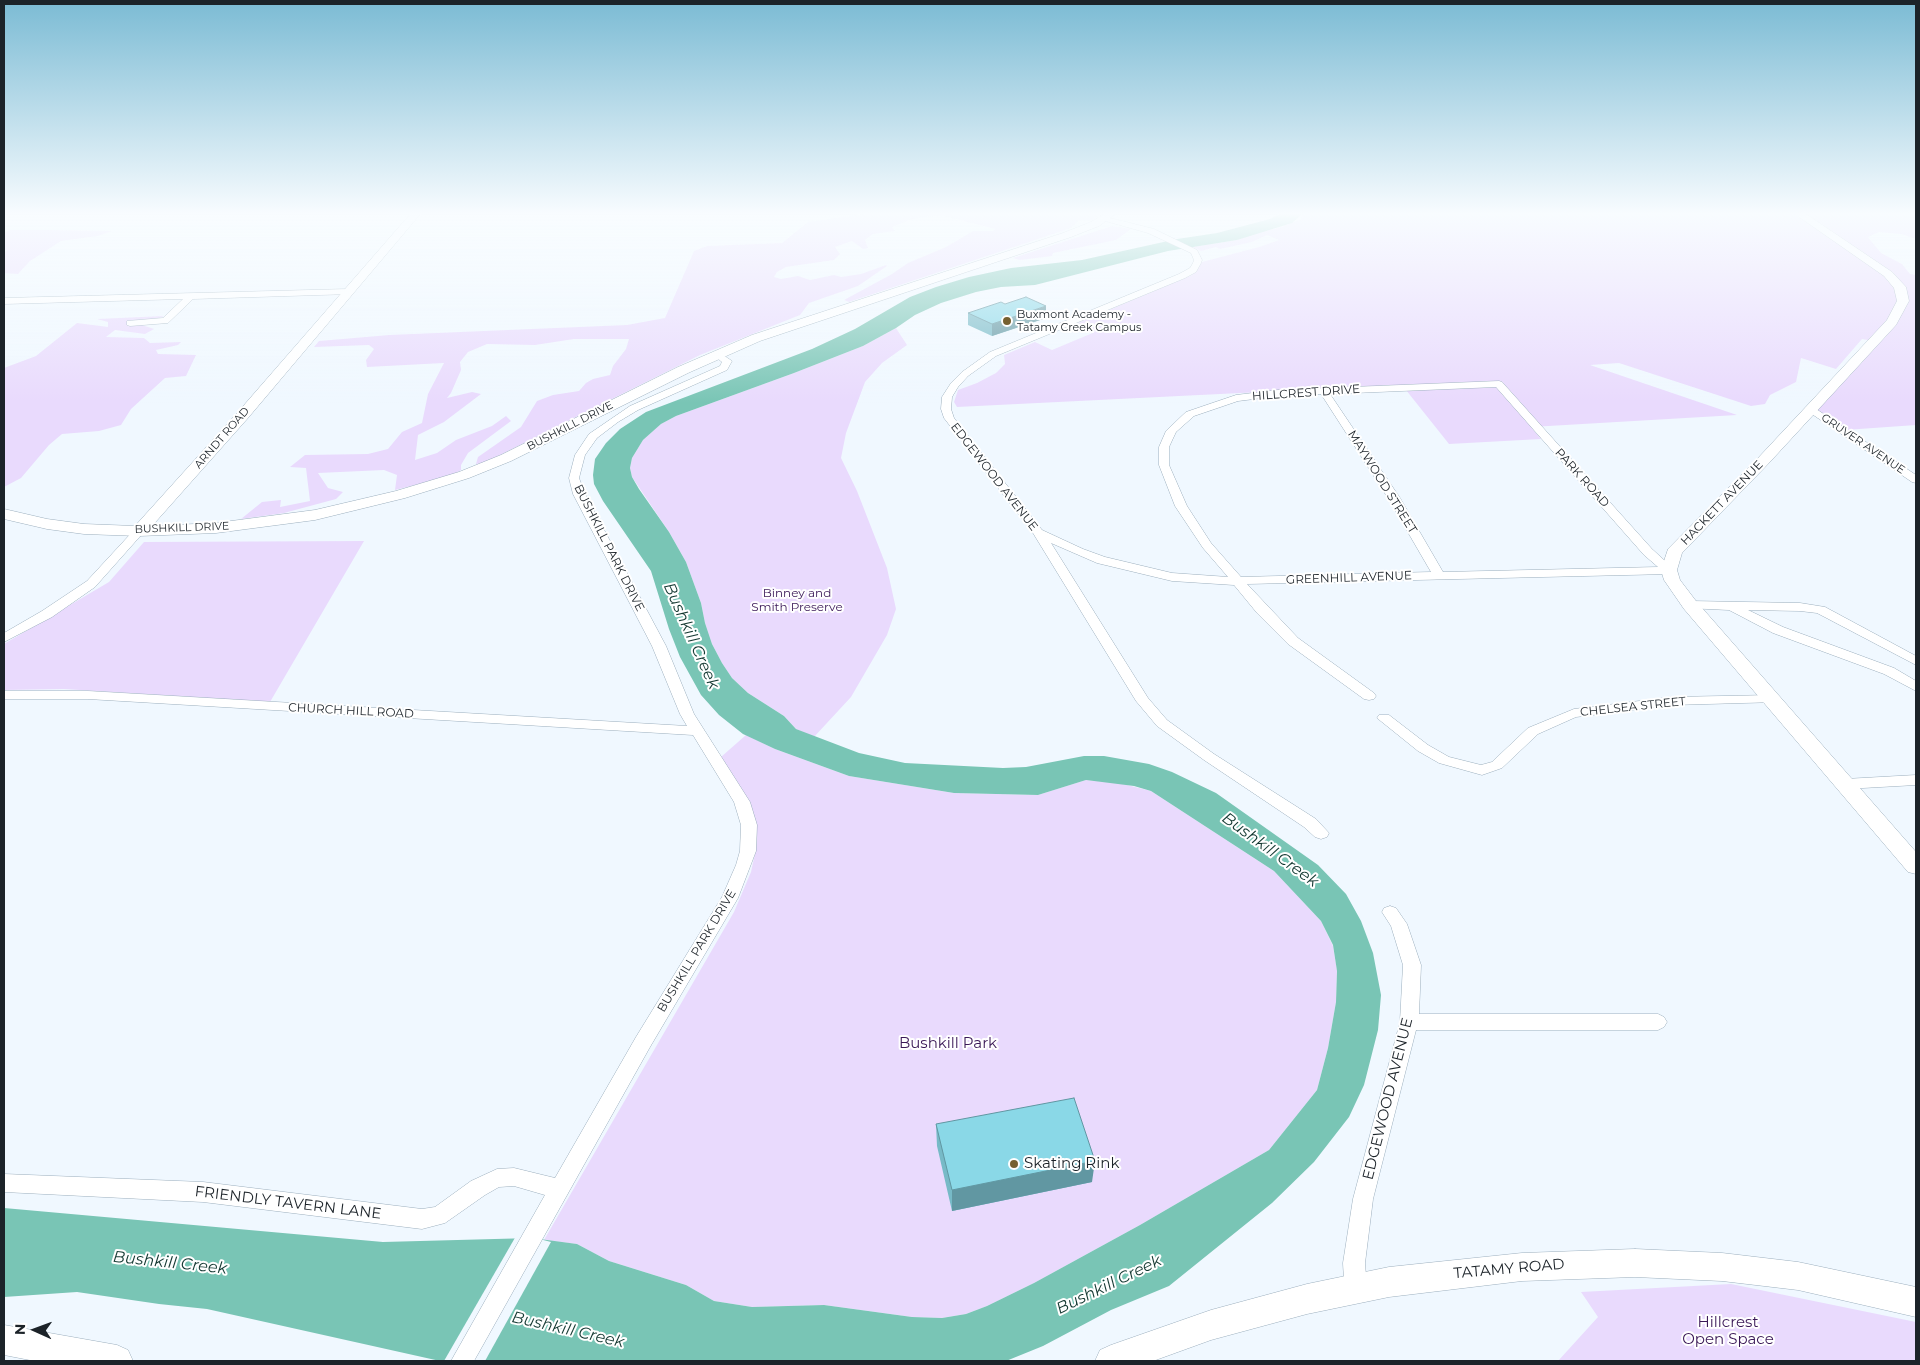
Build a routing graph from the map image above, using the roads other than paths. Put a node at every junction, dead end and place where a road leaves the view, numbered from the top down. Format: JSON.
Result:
{"nodes":[{"id":1,"x":362,"y":276,"type":"edge"},
{"id":2,"x":944,"y":276,"type":"edge"},
{"id":3,"x":1182,"y":276,"type":"edge"},
{"id":4,"x":1890,"y":276,"type":"edge"},
{"id":5,"x":348,"y":292,"type":"junction"},
{"id":6,"x":192,"y":295,"type":"junction"},
{"id":7,"x":4,"y":301,"type":"edge"},
{"id":8,"x":130,"y":323,"type":"dead end"},
{"id":9,"x":717,"y":354,"type":"junction"},
{"id":10,"x":1499,"y":384,"type":"joint"},
{"id":11,"x":1322,"y":390,"type":"junction"},
{"id":12,"x":1810,"y":408,"type":"junction"},
{"id":13,"x":1916,"y":480,"type":"edge"},
{"id":14,"x":4,"y":514,"type":"edge"},
{"id":15,"x":139,"y":531,"type":"junction"},
{"id":16,"x":1038,"y":532,"type":"junction"},
{"id":17,"x":1668,"y":570,"type":"junction"},
{"id":18,"x":1439,"y":575,"type":"junction"},
{"id":19,"x":1236,"y":581,"type":"junction"},
{"id":20,"x":1690,"y":605,"type":"junction"},
{"id":21,"x":1730,"y":606,"type":"junction"},
{"id":22,"x":4,"y":638,"type":"edge"},
{"id":23,"x":1916,"y":661,"type":"edge"},
{"id":24,"x":1916,"y":687,"type":"edge"},
{"id":25,"x":4,"y":695,"type":"edge"},
{"id":26,"x":1369,"y":696,"type":"dead end"},
{"id":27,"x":1773,"y":699,"type":"junction"},
{"id":28,"x":1384,"y":718,"type":"dead end"},
{"id":29,"x":697,"y":731,"type":"junction"},
{"id":30,"x":1916,"y":780,"type":"edge"},
{"id":31,"x":1845,"y":784,"type":"junction"},
{"id":32,"x":1322,"y":833,"type":"dead end"},
{"id":33,"x":1916,"y":866,"type":"edge"},
{"id":34,"x":1390,"y":912,"type":"dead end"},
{"id":35,"x":1409,"y":1022,"type":"junction"},
{"id":36,"x":1658,"y":1022,"type":"dead end"},
{"id":37,"x":4,"y":1183,"type":"edge"},
{"id":38,"x":559,"y":1189,"type":"junction"},
{"id":39,"x":1361,"y":1288,"type":"junction"},
{"id":40,"x":1916,"y":1302,"type":"edge"},
{"id":41,"x":4,"y":1340,"type":"edge"},
{"id":42,"x":117,"y":1361,"type":"edge"},
{"id":43,"x":462,"y":1361,"type":"edge"},
{"id":44,"x":1111,"y":1361,"type":"edge"}],
"edges":[{"from":1,"to":5,"type":"main road","name":"ARNDT ROAD"},
{"from":2,"to":9,"type":"main road","name":"BUSHKILL DRIVE"},
{"from":3,"to":16,"type":"street","name":"EDGEWOOD AVENUE"},
{"from":4,"to":12,"type":"main road","name":"HACKETT AVENUE"},
{"from":5,"to":6,"type":"street"},
{"from":5,"to":15,"type":"main road","name":"ARNDT ROAD"},
{"from":6,"to":7,"type":"street"},
{"from":6,"to":8,"type":"street"},
{"from":9,"to":15,"type":"main road","name":"BUSHKILL DRIVE"},
{"from":9,"to":29,"type":"street","name":"BUSHKILL PARK DRIVE"},
{"from":10,"to":11,"type":"street","name":"HILLCREST DRIVE"},
{"from":10,"to":17,"type":"street","name":"PARK ROAD"},
{"from":11,"to":18,"type":"street","name":"MAYWOOD STREET"},
{"from":11,"to":19,"type":"street","name":"HILLCREST DRIVE"},
{"from":12,"to":13,"type":"street","name":"GRUVER AVENUE"},
{"from":12,"to":17,"type":"main road","name":"HACKETT AVENUE"},
{"from":14,"to":15,"type":"main road","name":"BUSHKILL DRIVE"},
{"from":15,"to":22,"type":"street","name":"ARNDT ROAD"},
{"from":16,"to":19,"type":"street","name":"GREENHILL AVENUE"},
{"from":16,"to":32,"type":"street","name":"EDGEWOOD AVENUE"},
{"from":17,"to":18,"type":"street","name":"GREENHILL AVENUE"},
{"from":17,"to":20,"type":"main road"},
{"from":18,"to":19,"type":"street","name":"GREENHILL AVENUE"},
{"from":19,"to":26,"type":"street","name":"HILLCREST DRIVE"},
{"from":20,"to":21,"type":"street"},
{"from":20,"to":27,"type":"main road"},
{"from":21,"to":23,"type":"street"},
{"from":21,"to":24,"type":"street"},
{"from":25,"to":29,"type":"street","name":"CHURCH HILL ROAD"},
{"from":27,"to":28,"type":"street","name":"CHELSEA STREET"},
{"from":27,"to":31,"type":"main road"},
{"from":29,"to":38,"type":"street","name":"BUSHKILL PARK DRIVE"},
{"from":30,"to":31,"type":"street"},
{"from":31,"to":33,"type":"main road"},
{"from":34,"to":35,"type":"street","name":"EDGEWOOD AVENUE"},
{"from":35,"to":36,"type":"street"},
{"from":35,"to":39,"type":"street","name":"EDGEWOOD AVENUE"},
{"from":37,"to":38,"type":"street","name":"FRIENDLY TAVERN LANE"},
{"from":38,"to":43,"type":"street","name":"BUSHKILL PARK DRIVE"},
{"from":39,"to":40,"type":"main road","name":"TATAMY ROAD"},
{"from":39,"to":44,"type":"main road","name":"TATAMY ROAD"},
{"from":41,"to":42,"type":"main road"}]}
